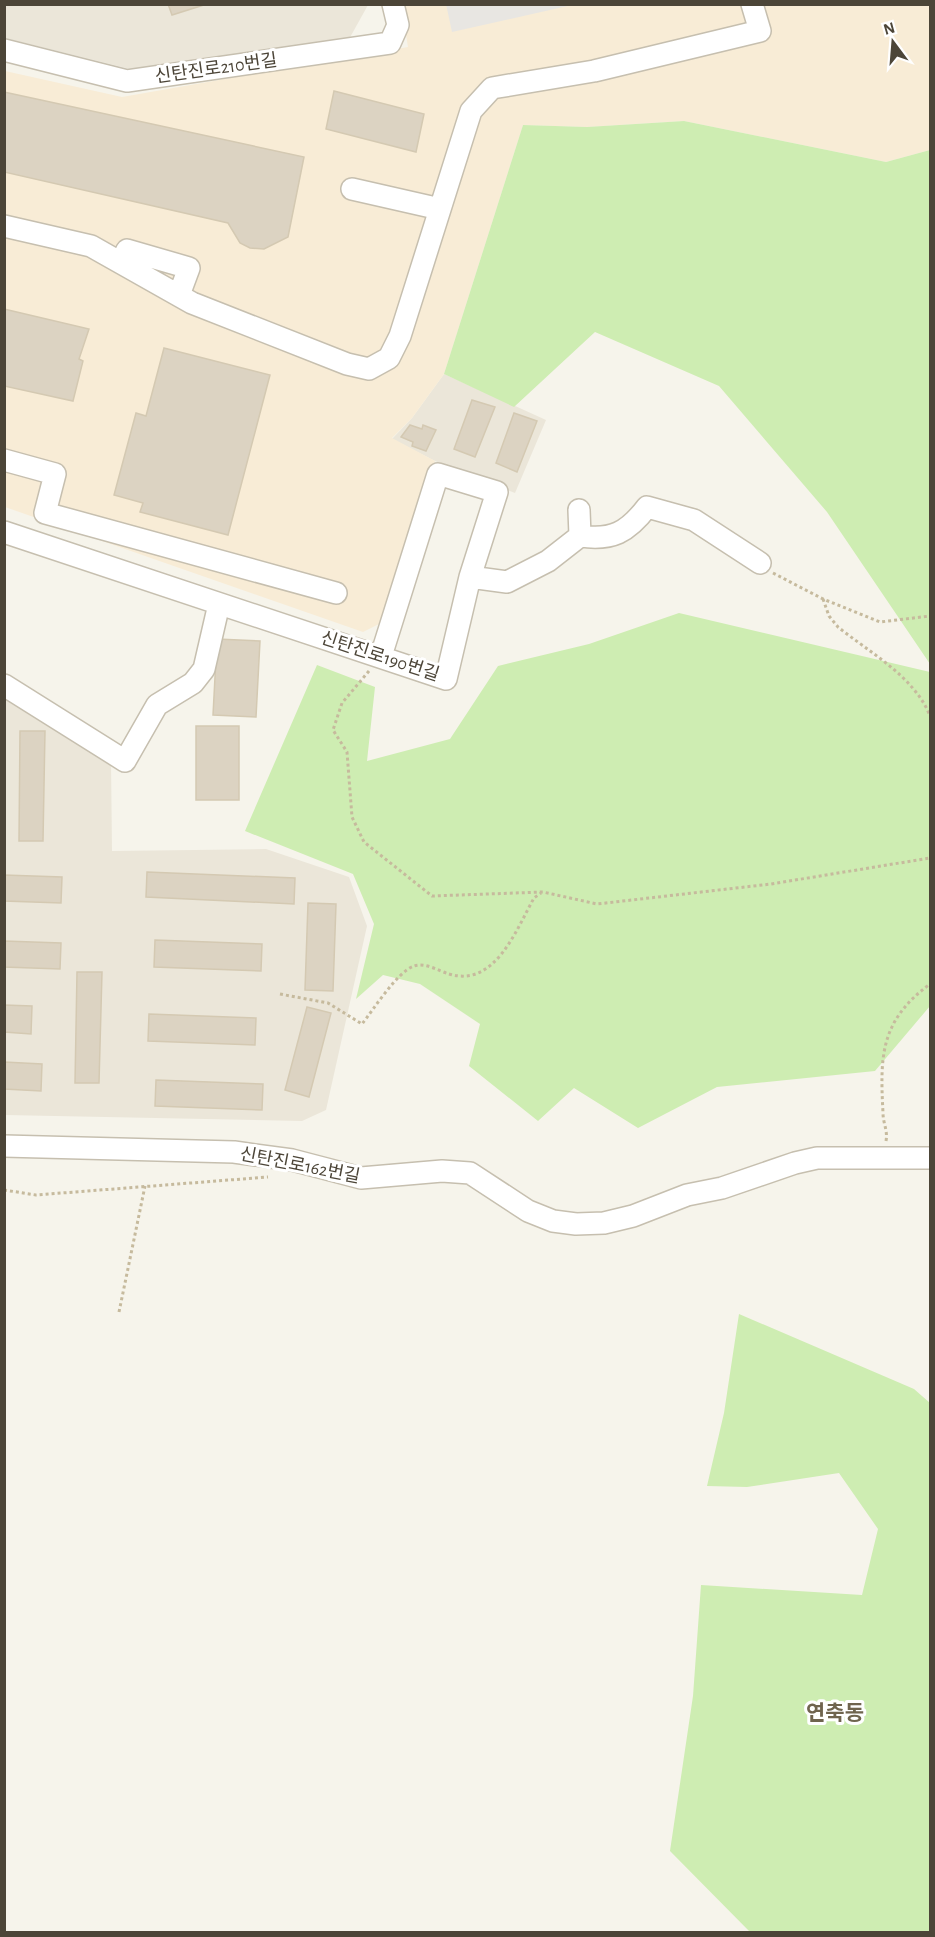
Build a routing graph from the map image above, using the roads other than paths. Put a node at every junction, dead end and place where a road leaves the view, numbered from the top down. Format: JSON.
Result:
{"nodes":[{"id":1,"x":393,"y":4,"type":"edge"},
{"id":2,"x":752,"y":4,"type":"edge"},
{"id":3,"x":4,"y":50,"type":"edge"},
{"id":4,"x":352,"y":189,"type":"dead end"},
{"id":5,"x":440,"y":209,"type":"junction"},
{"id":6,"x":4,"y":226,"type":"edge"},
{"id":7,"x":120,"y":262,"type":"junction"},
{"id":8,"x":179,"y":296,"type":"junction"},
{"id":9,"x":4,"y":460,"type":"edge"},
{"id":10,"x":579,"y":510,"type":"dead end"},
{"id":11,"x":4,"y":532,"type":"edge"},
{"id":12,"x":580,"y":536,"type":"junction"},
{"id":13,"x":760,"y":563,"type":"road end"},
{"id":14,"x":471,"y":577,"type":"junction"},
{"id":15,"x":336,"y":593,"type":"dead end"},
{"id":16,"x":219,"y":604,"type":"junction"},
{"id":17,"x":381,"y":657,"type":"junction"},
{"id":18,"x":4,"y":685,"type":"edge"},
{"id":19,"x":4,"y":1146,"type":"edge"},
{"id":20,"x":930,"y":1158,"type":"edge"}],
"edges":[{"from":1,"to":3,"type":"street","name":"신탄진로210번길"},
{"from":2,"to":5,"type":"street"},
{"from":4,"to":5,"type":"street"},
{"from":5,"to":8,"type":"street"},
{"from":6,"to":7,"type":"street"},
{"from":7,"to":8,"type":"street"},
{"from":7,"to":8,"type":"street"},
{"from":9,"to":15,"type":"street"},
{"from":10,"to":12,"type":"street"},
{"from":11,"to":16,"type":"street","name":"신탄진로190번길"},
{"from":12,"to":13,"type":"street"},
{"from":12,"to":14,"type":"street"},
{"from":14,"to":17,"type":"street","name":"신탄진로190번길"},
{"from":14,"to":17,"type":"street"},
{"from":16,"to":17,"type":"street","name":"신탄진로190번길"},
{"from":16,"to":18,"type":"street"},
{"from":19,"to":20,"type":"street","name":"신탄진로162번길"}]}
